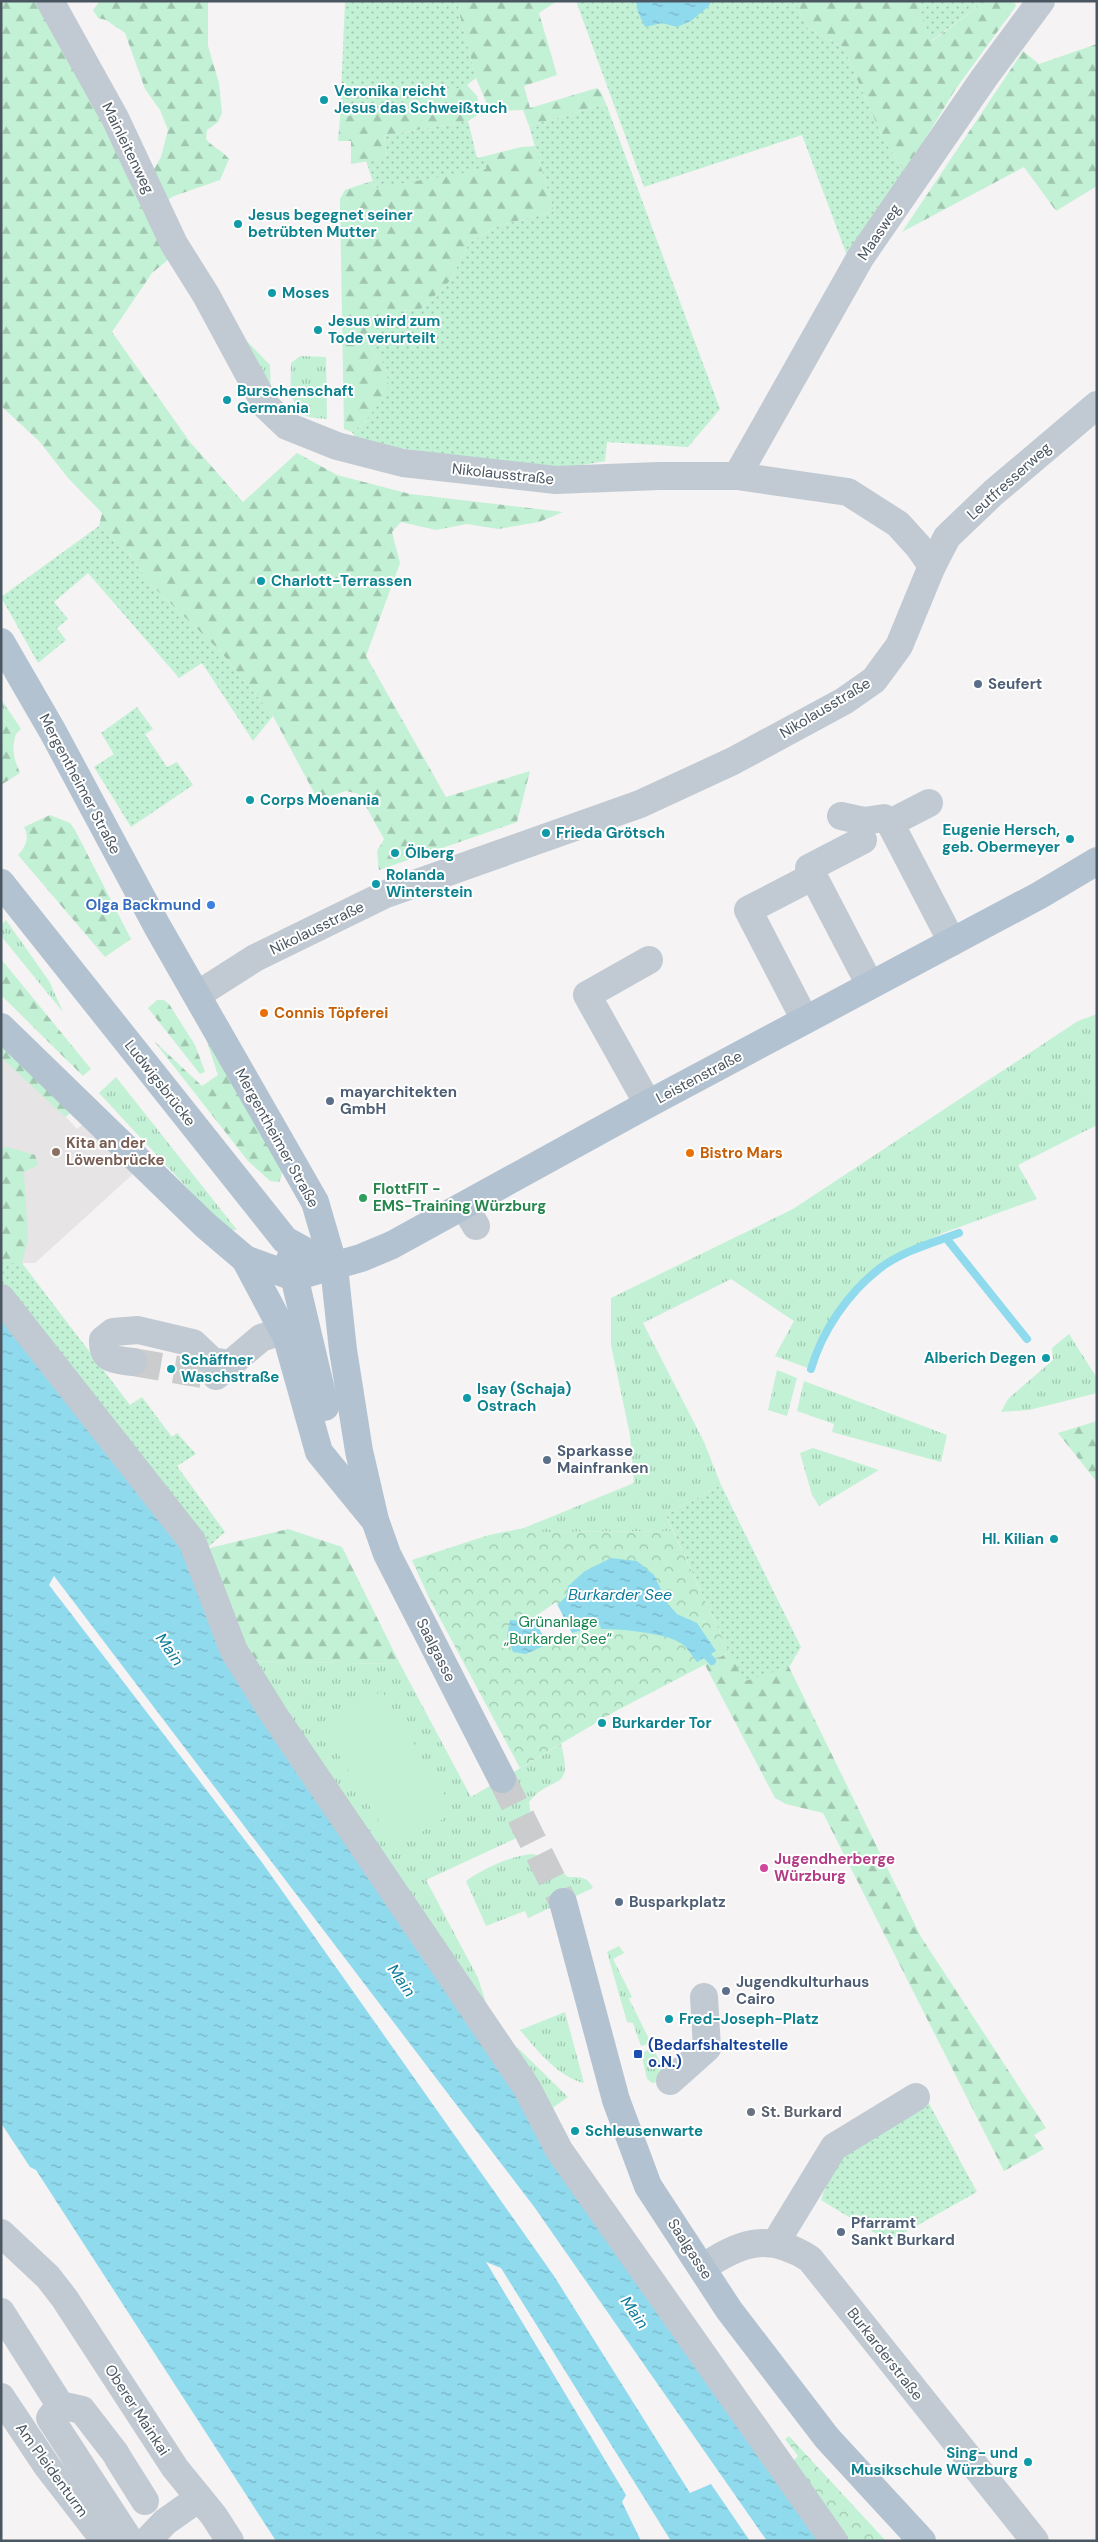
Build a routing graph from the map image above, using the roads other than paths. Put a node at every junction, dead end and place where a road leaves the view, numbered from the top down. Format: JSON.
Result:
{"nodes":[{"id":1,"x":50,"y":1,"type":"edge"},
{"id":2,"x":1041,"y":1,"type":"edge"},
{"id":3,"x":206,"y":295,"type":"joint"},
{"id":4,"x":1097,"y":406,"type":"edge"},
{"id":5,"x":737,"y":476,"type":"junction"},
{"id":6,"x":932,"y":566,"type":"junction"},
{"id":7,"x":1,"y":642,"type":"edge"},
{"id":8,"x":929,"y":802,"type":"dead end"},
{"id":9,"x":841,"y":816,"type":"dead end"},
{"id":10,"x":890,"y":823,"type":"junction"},
{"id":11,"x":863,"y":840,"type":"dead end"},
{"id":12,"x":1097,"y":861,"type":"edge"},
{"id":13,"x":802,"y":882,"type":"dead end"},
{"id":14,"x":1,"y":883,"type":"edge"},
{"id":15,"x":952,"y":942,"type":"junction"},
{"id":16,"x":649,"y":960,"type":"dead end"},
{"id":17,"x":870,"y":985,"type":"junction"},
{"id":18,"x":197,"y":995,"type":"junction"},
{"id":19,"x":805,"y":1020,"type":"junction"},
{"id":20,"x":1,"y":1027,"type":"edge"},
{"id":21,"x":648,"y":1104,"type":"junction"},
{"id":22,"x":285,"y":1240,"type":"junction"},
{"id":23,"x":245,"y":1260,"type":"junction"},
{"id":24,"x":334,"y":1267,"type":"junction"},
{"id":25,"x":294,"y":1277,"type":"junction"},
{"id":26,"x":1,"y":1298,"type":"edge"},
{"id":27,"x":284,"y":1330,"type":"junction"},
{"id":28,"x":133,"y":1362,"type":"tunnel mouth"},
{"id":29,"x":356,"y":1489,"type":"junction"},
{"id":30,"x":375,"y":1520,"type":"joint"},
{"id":31,"x":502,"y":1779,"type":"tunnel mouth"},
{"id":32,"x":563,"y":1902,"type":"tunnel mouth"},
{"id":33,"x":704,"y":1997,"type":"dead end"},
{"id":34,"x":670,"y":2081,"type":"dead end"},
{"id":35,"x":916,"y":2097,"type":"dead end"},
{"id":36,"x":1,"y":2233,"type":"edge"},
{"id":37,"x":776,"y":2242,"type":"junction"},
{"id":38,"x":702,"y":2268,"type":"junction"},
{"id":39,"x":1,"y":2312,"type":"edge"},
{"id":40,"x":1,"y":2397,"type":"edge"},
{"id":41,"x":60,"y":2405,"type":"junction"},
{"id":42,"x":199,"y":2498,"type":"junction"},
{"id":43,"x":145,"y":2501,"type":"dead end"},
{"id":44,"x":126,"y":2540,"type":"edge"},
{"id":45,"x":230,"y":2541,"type":"edge"},
{"id":46,"x":834,"y":2541,"type":"edge"},
{"id":47,"x":922,"y":2541,"type":"edge"},
{"id":48,"x":1035,"y":2541,"type":"edge"}],
"edges":[{"from":1,"to":3,"type":"street","name":"Mainleitenweg"},
{"from":2,"to":5,"type":"street","name":"Maasweg"},
{"from":3,"to":5,"type":"street","name":"Nikolausstraße"},
{"from":4,"to":6,"type":"street","name":"Leutfresserweg"},
{"from":5,"to":6,"type":"street","name":"Nikolausstraße"},
{"from":6,"to":18,"type":"street","name":"Nikolausstraße"},
{"from":7,"to":18,"type":"main road","name":"Mergentheimer Straße"},
{"from":8,"to":10,"type":"street"},
{"from":9,"to":10,"type":"street"},
{"from":10,"to":15,"type":"street"},
{"from":11,"to":17,"type":"street"},
{"from":12,"to":15,"type":"main road","name":"Leistenstraße"},
{"from":13,"to":19,"type":"street"},
{"from":14,"to":22,"type":"main road","name":"Ludwigsbrücke"},
{"from":15,"to":17,"type":"main road","name":"Leistenstraße"},
{"from":16,"to":21,"type":"street"},
{"from":17,"to":19,"type":"main road","name":"Leistenstraße"},
{"from":18,"to":24,"type":"main road","name":"Mergentheimer Straße"},
{"from":19,"to":21,"type":"main road","name":"Leistenstraße"},
{"from":20,"to":23,"type":"main road"},
{"from":21,"to":24,"type":"main road","name":"Leistenstraße"},
{"from":22,"to":24,"type":"main road","name":"Ludwigsbrücke"},
{"from":22,"to":25,"type":"main road","name":"Mergentheimer Straße"},
{"from":23,"to":25,"type":"main road"},
{"from":23,"to":27,"type":"main road"},
{"from":24,"to":25,"type":"main road","name":"Leistenstraße"},
{"from":24,"to":29,"type":"main road","name":"Mergentheimer Straße"},
{"from":25,"to":29,"type":"main road","name":"Mergentheimer Straße"},
{"from":26,"to":46,"type":"street"},
{"from":27,"to":28,"type":"street"},
{"from":27,"to":29,"type":"main road"},
{"from":29,"to":30,"type":"main road","name":"Mergentheimer Straße"},
{"from":30,"to":31,"type":"main road","name":"Saalgasse"},
{"from":32,"to":38,"type":"main road","name":"Saalgasse"},
{"from":33,"to":34,"type":"street"},
{"from":35,"to":37,"type":"street"},
{"from":36,"to":42,"type":"street","name":"Oberer Mainkai"},
{"from":37,"to":38,"type":"street","name":"Burkarderstraße"},
{"from":37,"to":48,"type":"street","name":"Burkarderstraße"},
{"from":38,"to":47,"type":"main road","name":"Saalgasse"},
{"from":39,"to":41,"type":"street"},
{"from":40,"to":44,"type":"street","name":"Am Pleidenturm"},
{"from":41,"to":43,"type":"street"},
{"from":41,"to":44,"type":"street"},
{"from":42,"to":44,"type":"street"},
{"from":42,"to":45,"type":"street","name":"Oberer Mainkai"}]}
